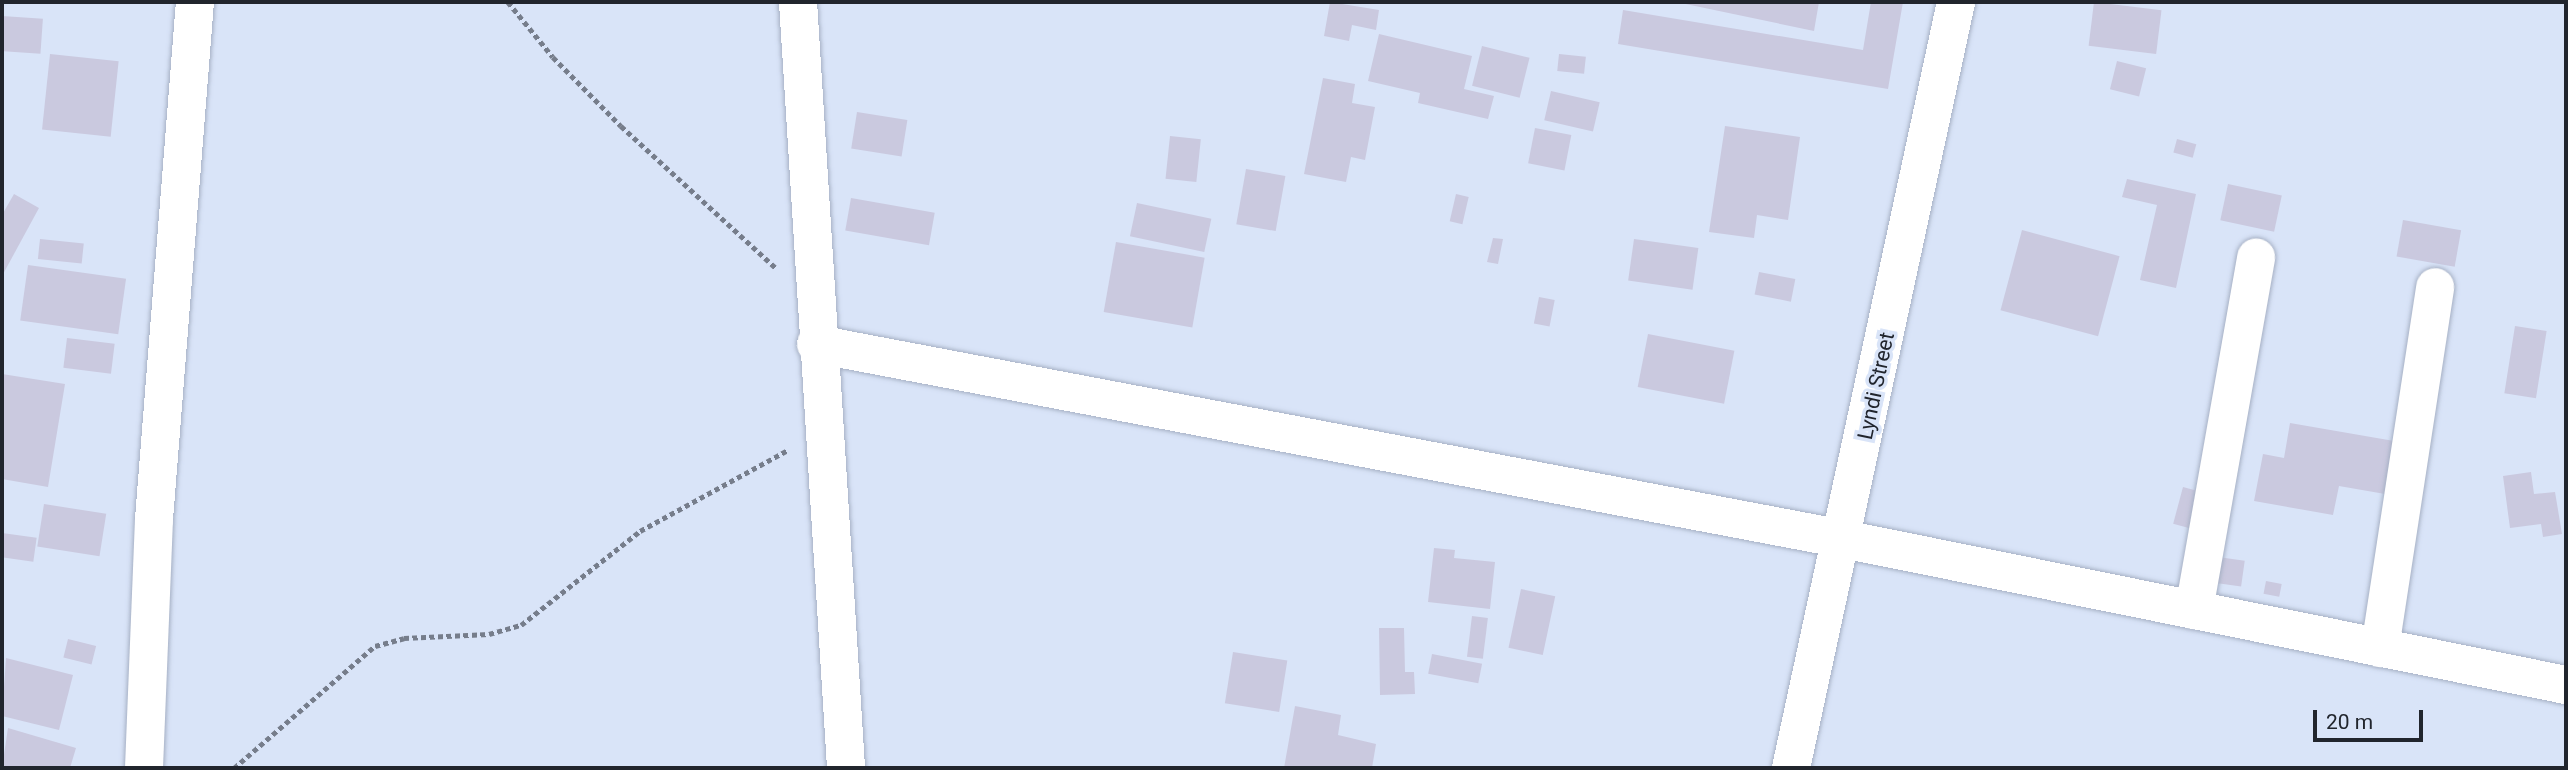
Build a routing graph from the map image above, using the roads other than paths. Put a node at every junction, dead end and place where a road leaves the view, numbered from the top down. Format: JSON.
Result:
{"nodes":[{"id":1,"x":195,"y":2,"type":"edge"},
{"id":2,"x":798,"y":2,"type":"edge"},
{"id":3,"x":1956,"y":2,"type":"edge"},
{"id":4,"x":2256,"y":257,"type":"dead end"},
{"id":5,"x":2435,"y":287,"type":"dead end"},
{"id":6,"x":816,"y":344,"type":"junction"},
{"id":7,"x":1843,"y":539,"type":"junction"},
{"id":8,"x":2194,"y":610,"type":"junction"},
{"id":9,"x":2380,"y":648,"type":"junction"},
{"id":10,"x":2566,"y":685,"type":"edge"},
{"id":11,"x":144,"y":768,"type":"edge"},
{"id":12,"x":846,"y":768,"type":"edge"},
{"id":13,"x":1791,"y":768,"type":"edge"}],
"edges":[{"from":1,"to":11,"type":"street"},
{"from":2,"to":6,"type":"street"},
{"from":3,"to":7,"type":"street","name":"Lyndi Street"},
{"from":4,"to":8,"type":"street"},
{"from":5,"to":9,"type":"street"},
{"from":6,"to":7,"type":"street"},
{"from":6,"to":12,"type":"street"},
{"from":7,"to":8,"type":"street"},
{"from":7,"to":13,"type":"street","name":"Lyndi Street"},
{"from":8,"to":9,"type":"street"},
{"from":9,"to":10,"type":"street"}]}
